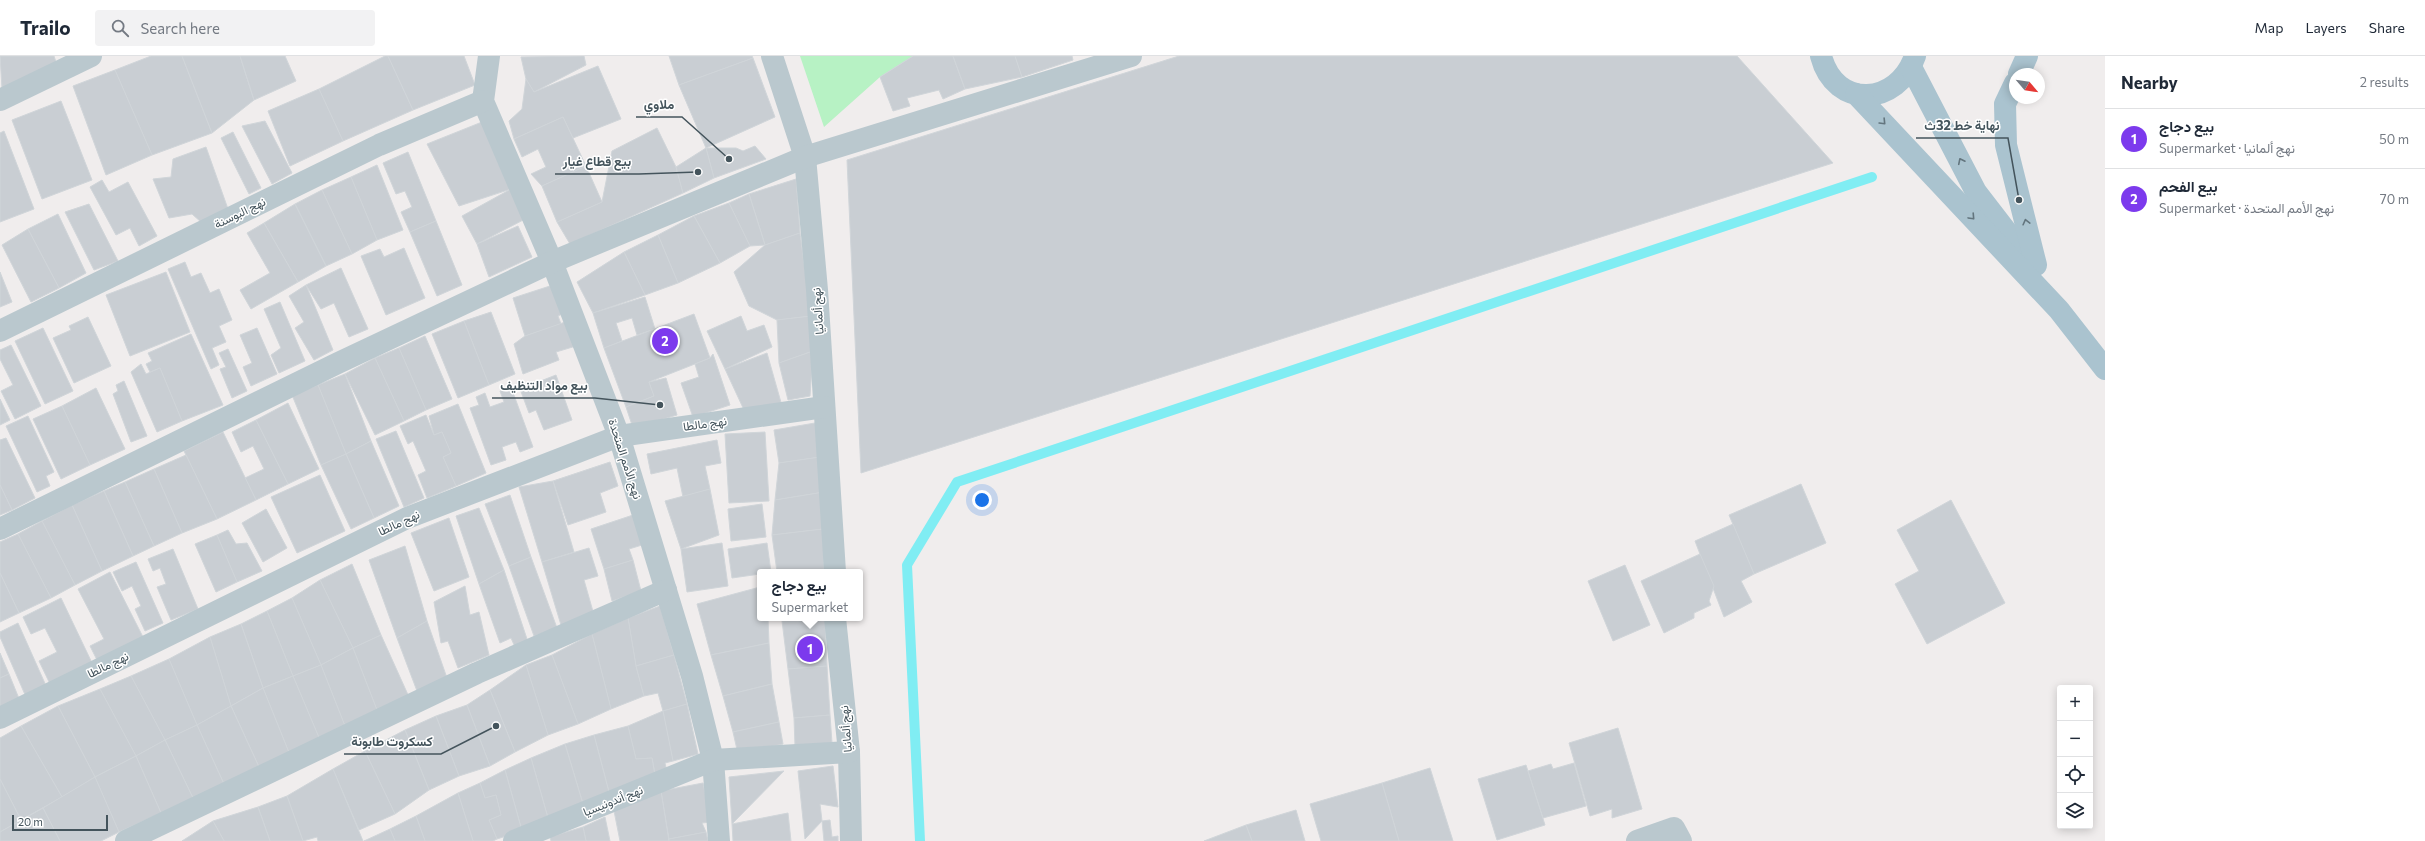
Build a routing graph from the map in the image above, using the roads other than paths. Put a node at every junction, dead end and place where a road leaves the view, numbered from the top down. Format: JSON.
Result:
{"nodes":[{"id":1,"x":91,"y":56,"type":"edge"},
{"id":2,"x":489,"y":56,"type":"edge"},
{"id":3,"x":772,"y":56,"type":"edge"},
{"id":4,"x":1131,"y":56,"type":"edge"},
{"id":5,"x":1821,"y":56,"type":"edge"},
{"id":6,"x":2027,"y":56,"type":"edge"},
{"id":7,"x":1913,"y":61,"type":"edge"},
{"id":8,"x":2022,"y":68,"type":"edge"},
{"id":9,"x":1856,"y":94,"type":"junction"},
{"id":10,"x":2009,"y":96,"type":"edge"},
{"id":11,"x":0,"y":100,"type":"edge"},
{"id":12,"x":483,"y":101,"type":"junction"},
{"id":13,"x":805,"y":157,"type":"junction"},
{"id":14,"x":552,"y":262,"type":"junction"},
{"id":15,"x":2039,"y":274,"type":"junction"},
{"id":16,"x":2058,"y":310,"type":"junction"},
{"id":17,"x":0,"y":331,"type":"edge"},
{"id":18,"x":2105,"y":369,"type":"edge"},
{"id":19,"x":824,"y":407,"type":"junction"},
{"id":20,"x":619,"y":436,"type":"junction"},
{"id":21,"x":0,"y":528,"type":"edge"},
{"id":22,"x":835,"y":569,"type":"edge"},
{"id":23,"x":666,"y":590,"type":"junction"},
{"id":24,"x":836,"y":621,"type":"edge"},
{"id":25,"x":0,"y":718,"type":"edge"},
{"id":26,"x":849,"y":752,"type":"junction"},
{"id":27,"x":713,"y":760,"type":"junction"},
{"id":28,"x":126,"y":841,"type":"edge"},
{"id":29,"x":514,"y":841,"type":"edge"},
{"id":30,"x":719,"y":841,"type":"edge"},
{"id":31,"x":851,"y":841,"type":"edge"},
{"id":32,"x":1637,"y":841,"type":"edge"},
{"id":33,"x":1681,"y":841,"type":"edge"}],
"edges":[{"from":1,"to":11,"type":"street"},
{"from":2,"to":12,"type":"street"},
{"from":3,"to":13,"type":"street","name":"نهج ألمانيا"},
{"from":4,"to":13,"type":"street"},
{"from":5,"to":9,"type":"main road"},
{"from":6,"to":8,"type":"main road"},
{"from":7,"to":9,"type":"main road"},
{"from":15,"to":7,"type":"main road","one_way":true},
{"from":9,"to":16,"type":"main road","one_way":true},
{"from":15,"to":10,"type":"main road","one_way":true},
{"from":12,"to":14,"type":"street","name":"نهج الأمم المتحدة"},
{"from":12,"to":17,"type":"street","name":"نهج البوسنة"},
{"from":13,"to":14,"type":"street"},
{"from":13,"to":19,"type":"street","name":"نهج ألمانيا"},
{"from":14,"to":20,"type":"street","name":"نهج الأمم المتحدة"},
{"from":14,"to":21,"type":"street"},
{"from":15,"to":16,"type":"main road"},
{"from":16,"to":18,"type":"main road"},
{"from":19,"to":20,"type":"street","name":"نهج مالطا"},
{"from":19,"to":22,"type":"street","name":"نهج ألمانيا"},
{"from":20,"to":23,"type":"street","name":"نهج الأمم المتحدة"},
{"from":20,"to":25,"type":"street","name":"نهج مالطا"},
{"from":23,"to":27,"type":"street","name":"نهج الأمم المتحدة"},
{"from":23,"to":28,"type":"street"},
{"from":24,"to":26,"type":"street","name":"نهج ألمانيا"},
{"from":26,"to":27,"type":"street","name":"نهج أندونيسيا"},
{"from":26,"to":31,"type":"street","name":"نهج ألمانيا"},
{"from":27,"to":29,"type":"street","name":"نهج أندونيسيا"},
{"from":27,"to":30,"type":"street","name":"نهج الأمم المتحدة"},
{"from":32,"to":33,"type":"street"}]}
